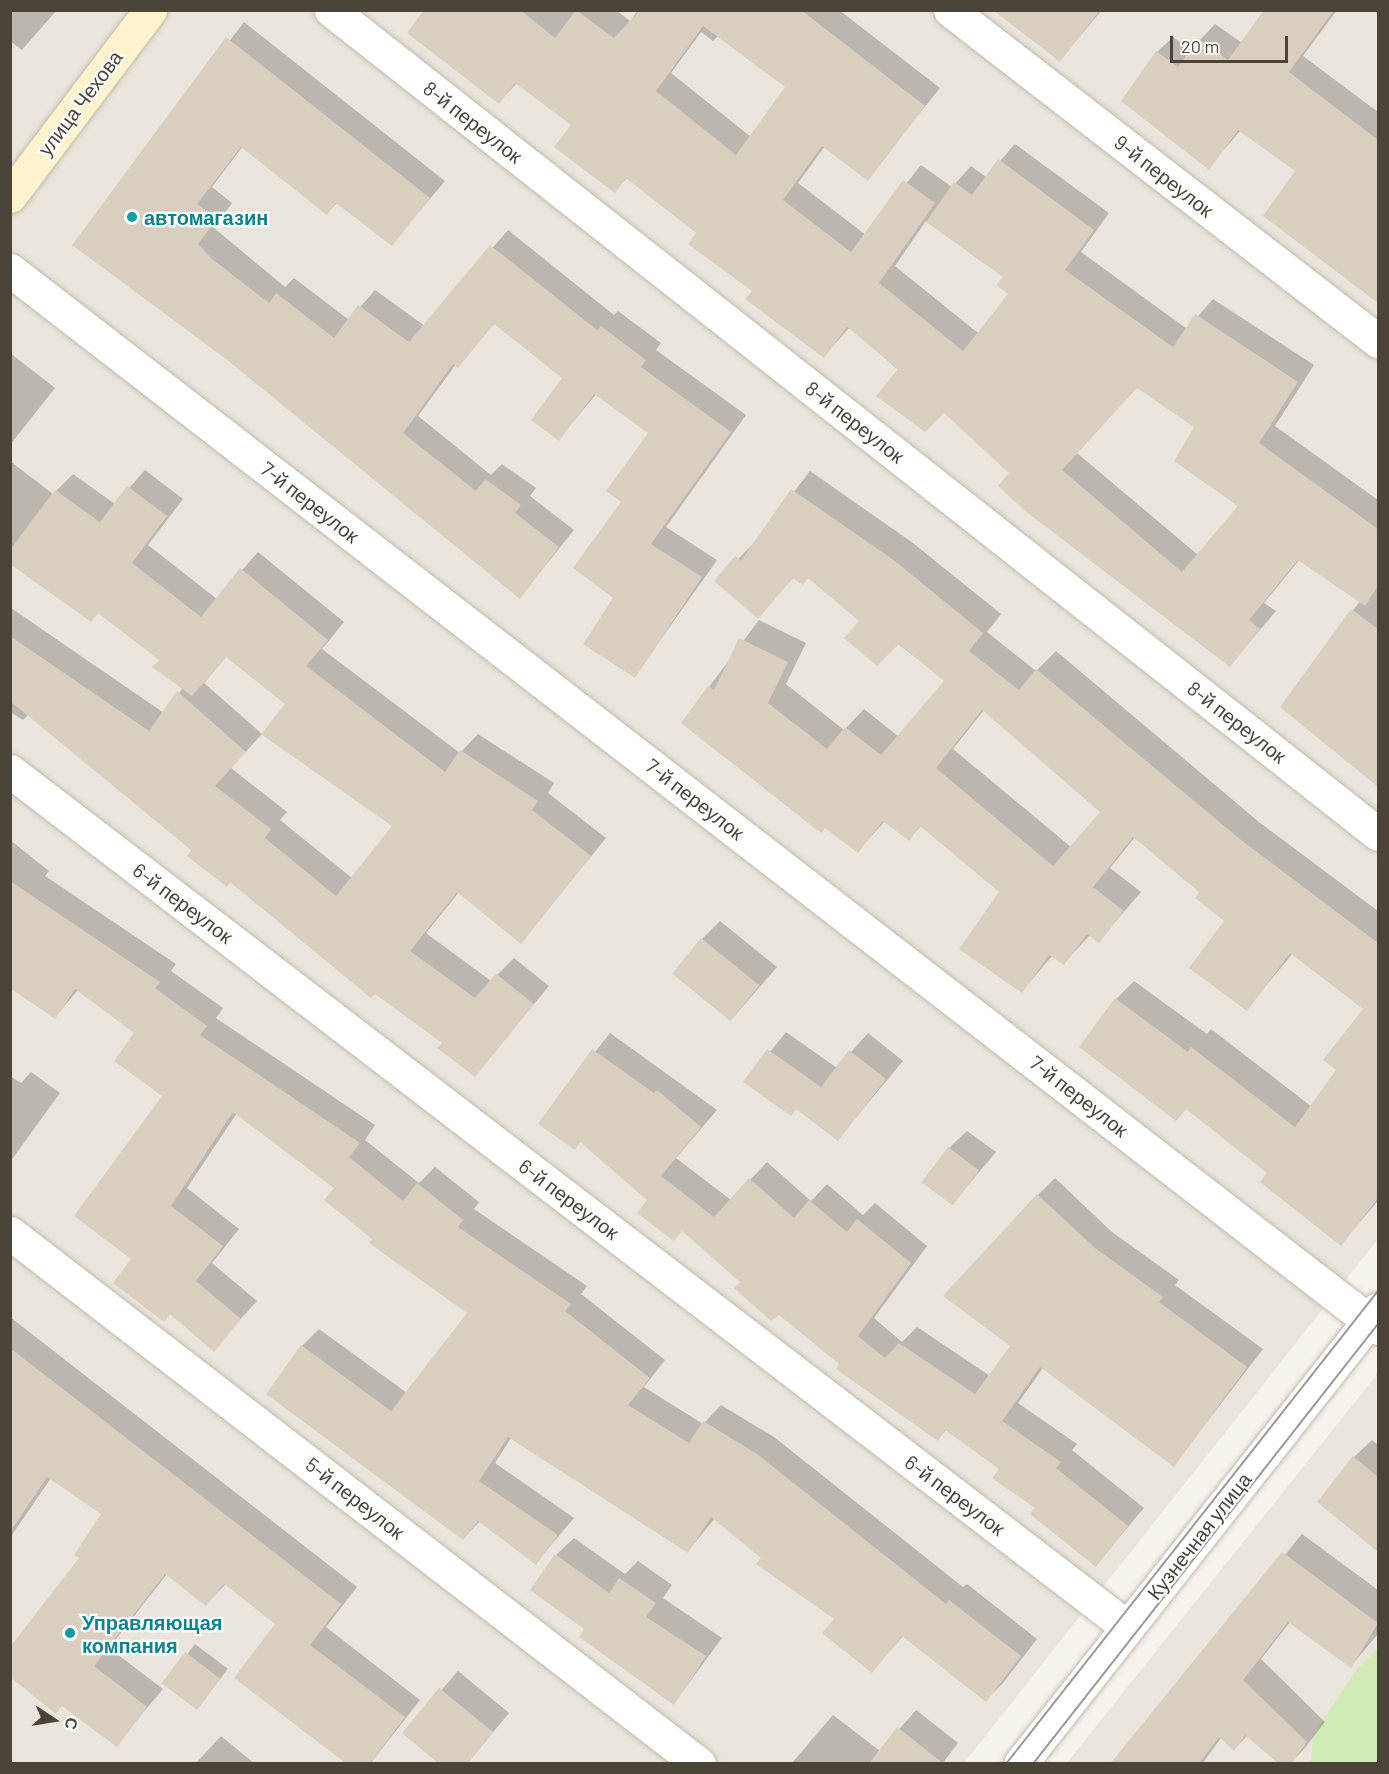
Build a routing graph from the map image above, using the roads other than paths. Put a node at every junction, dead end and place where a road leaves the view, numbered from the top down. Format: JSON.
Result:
{"nodes":[{"id":1,"x":150,"y":10,"type":"edge"},
{"id":2,"x":331,"y":10,"type":"edge"},
{"id":3,"x":950,"y":10,"type":"edge"},
{"id":4,"x":10,"y":196,"type":"edge"},
{"id":5,"x":10,"y":270,"type":"edge"},
{"id":6,"x":1378,"y":341,"type":"edge"},
{"id":7,"x":10,"y":771,"type":"edge"},
{"id":8,"x":1378,"y":834,"type":"edge"},
{"id":9,"x":10,"y":1233,"type":"edge"},
{"id":10,"x":1375,"y":1319,"type":"edge"},
{"id":11,"x":1127,"y":1627,"type":"junction"},
{"id":12,"x":699,"y":1764,"type":"edge"},
{"id":13,"x":1020,"y":1764,"type":"edge"}],
"edges":[{"from":1,"to":4,"type":"main road","name":"улица Чехова"},
{"from":2,"to":8,"type":"street","name":"8-й переулок"},
{"from":3,"to":6,"type":"street","name":"9-й переулок"},
{"from":5,"to":10,"type":"street","name":"7-й переулок"},
{"from":7,"to":11,"type":"street","name":"6-й переулок"},
{"from":9,"to":12,"type":"street","name":"5-й переулок"},
{"from":10,"to":11,"type":"street","name":"Кузнечная улица"},
{"from":11,"to":13,"type":"street","name":"Кузнечная улица"}]}
